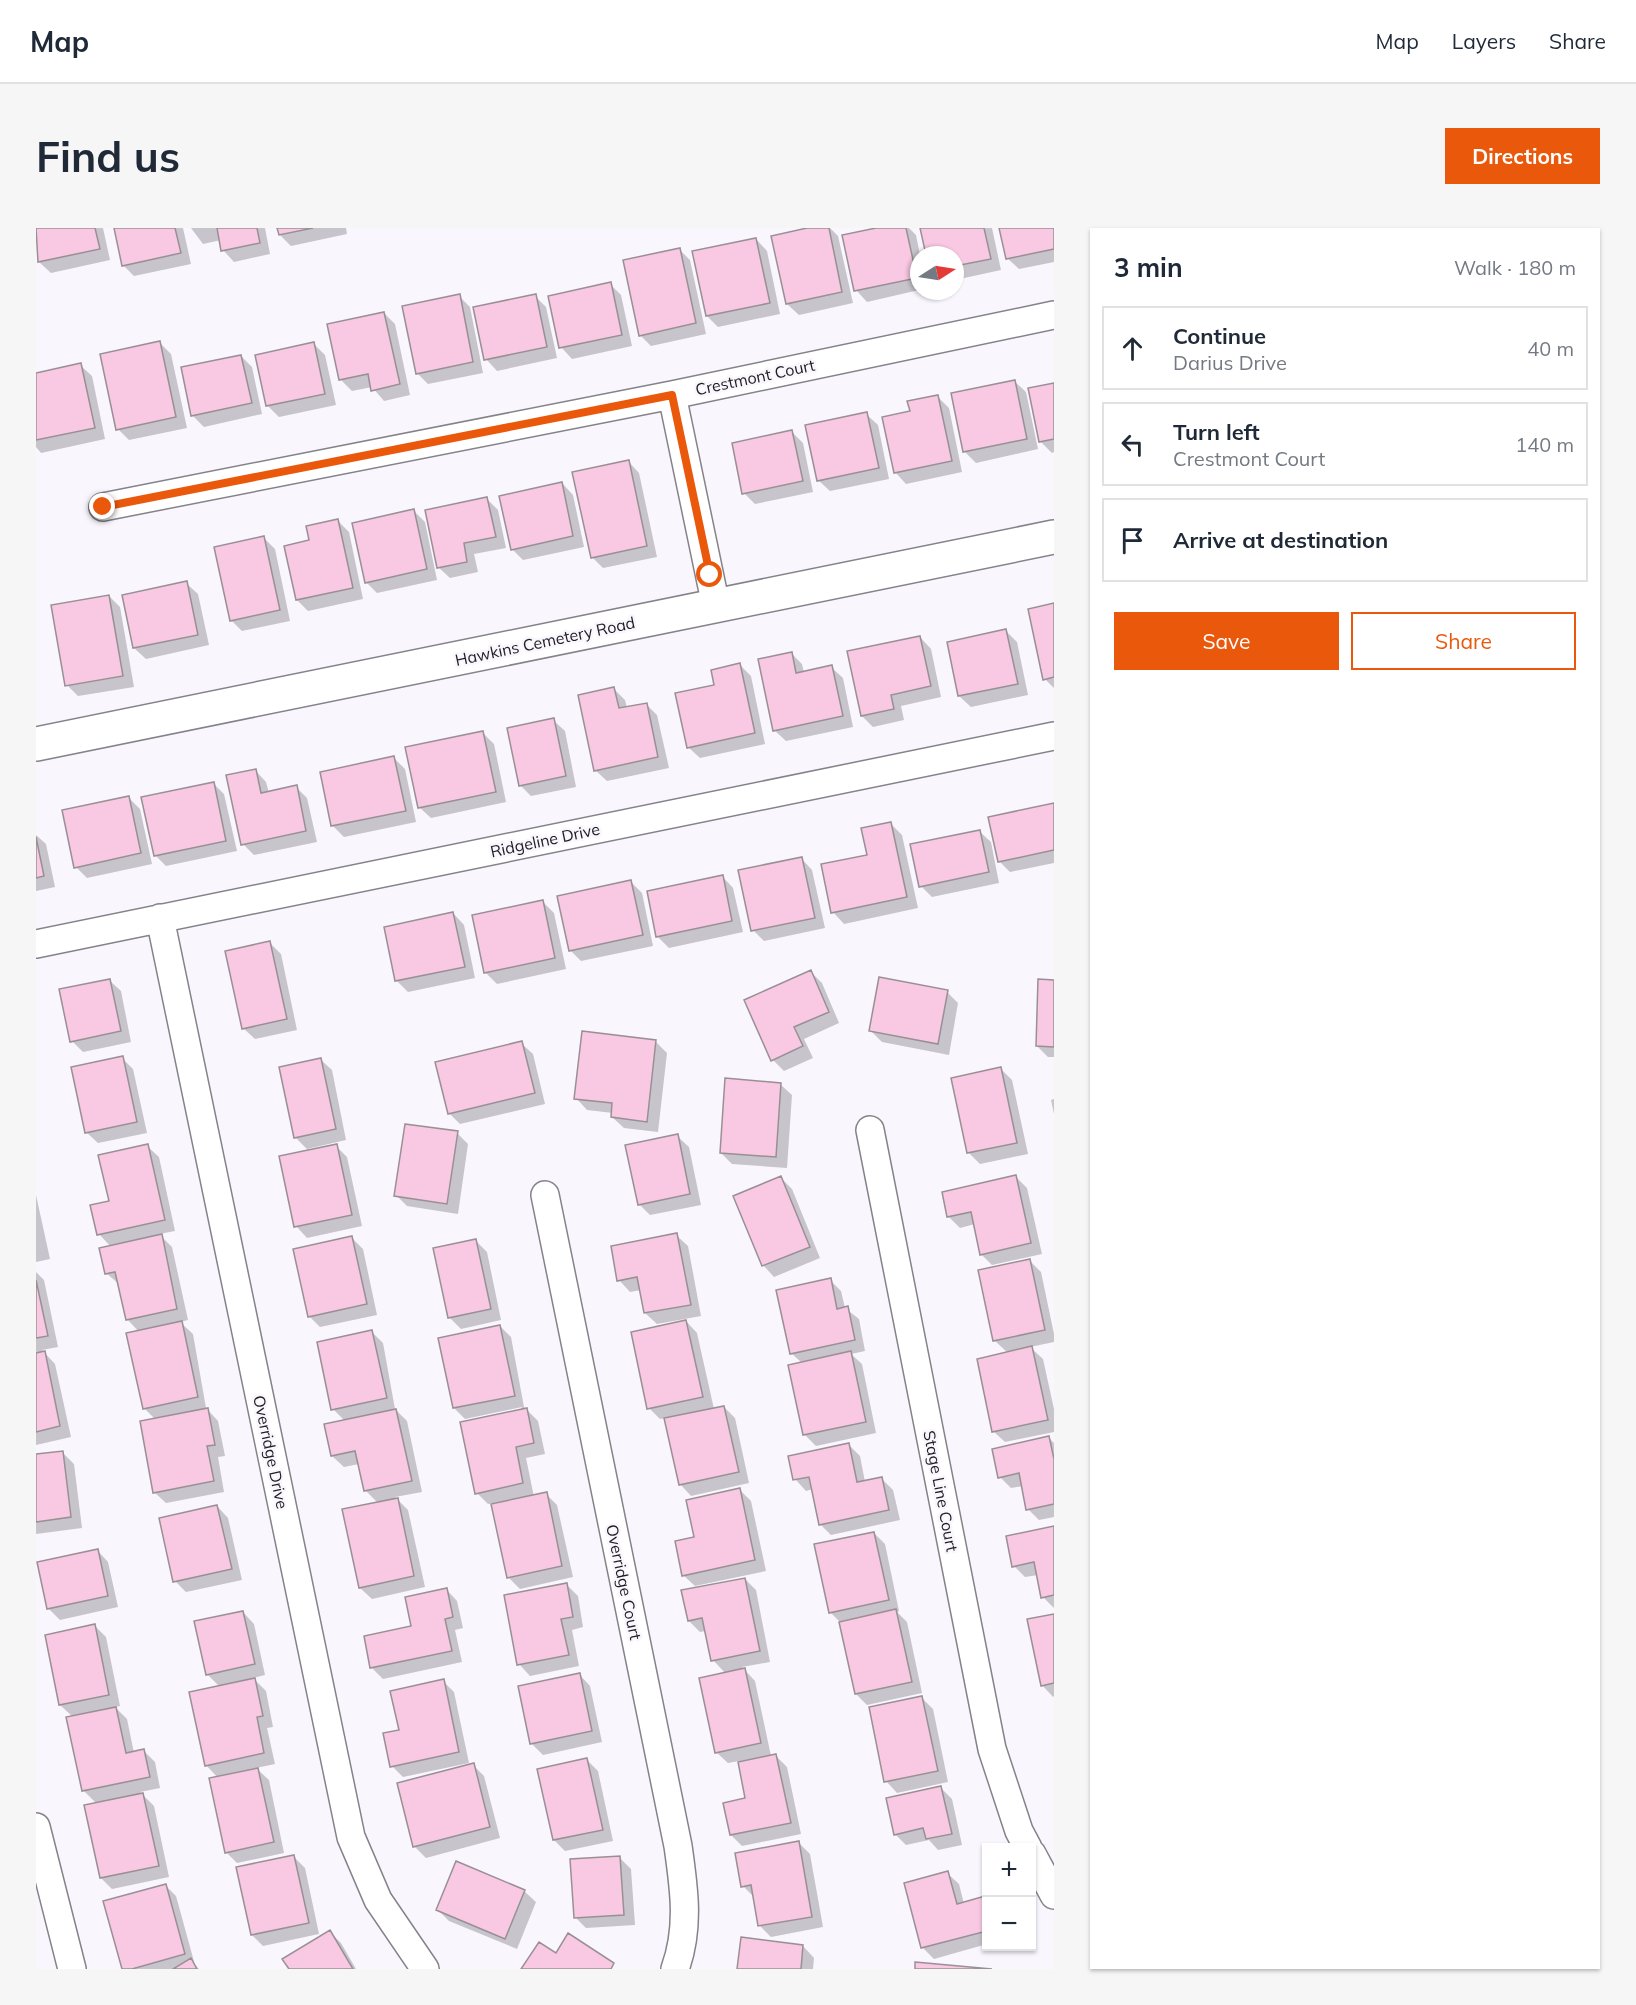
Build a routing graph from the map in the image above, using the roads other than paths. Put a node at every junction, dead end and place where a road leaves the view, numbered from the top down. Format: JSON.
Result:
{"nodes":[{"id":1,"x":1054,"y":315,"type":"edge"},
{"id":2,"x":672,"y":395,"type":"junction"},
{"id":3,"x":103,"y":507,"type":"dead end"},
{"id":4,"x":1054,"y":537,"type":"edge"},
{"id":5,"x":716,"y":606,"type":"junction"},
{"id":6,"x":1054,"y":736,"type":"edge"},
{"id":7,"x":36,"y":744,"type":"edge"},
{"id":8,"x":160,"y":918,"type":"junction"},
{"id":9,"x":36,"y":944,"type":"edge"},
{"id":10,"x":870,"y":1130,"type":"dead end"},
{"id":11,"x":545,"y":1195,"type":"dead end"},
{"id":12,"x":36,"y":1827,"type":"edge"},
{"id":13,"x":1025,"y":1843,"type":"edge"},
{"id":14,"x":1036,"y":1861,"type":"edge"},
{"id":15,"x":1054,"y":1895,"type":"edge"},
{"id":16,"x":72,"y":1969,"type":"edge"},
{"id":17,"x":425,"y":1969,"type":"edge"},
{"id":18,"x":675,"y":1969,"type":"edge"}],
"edges":[{"from":1,"to":2,"type":"street","name":"Crestmont Court"},
{"from":2,"to":3,"type":"street","name":"Crestmont Court"},
{"from":2,"to":5,"type":"street"},
{"from":4,"to":5,"type":"street","name":"Hawkins Cemetery Road"},
{"from":5,"to":7,"type":"street","name":"Hawkins Cemetery Road"},
{"from":6,"to":8,"type":"street","name":"Ridgeline Drive"},
{"from":8,"to":9,"type":"street","name":"Ridgeline Drive"},
{"from":8,"to":17,"type":"street","name":"Overridge Drive"},
{"from":10,"to":13,"type":"street","name":"Stage Line Court"},
{"from":11,"to":18,"type":"street","name":"Overridge Court"},
{"from":12,"to":16,"type":"street"},
{"from":14,"to":15,"type":"street"}]}
